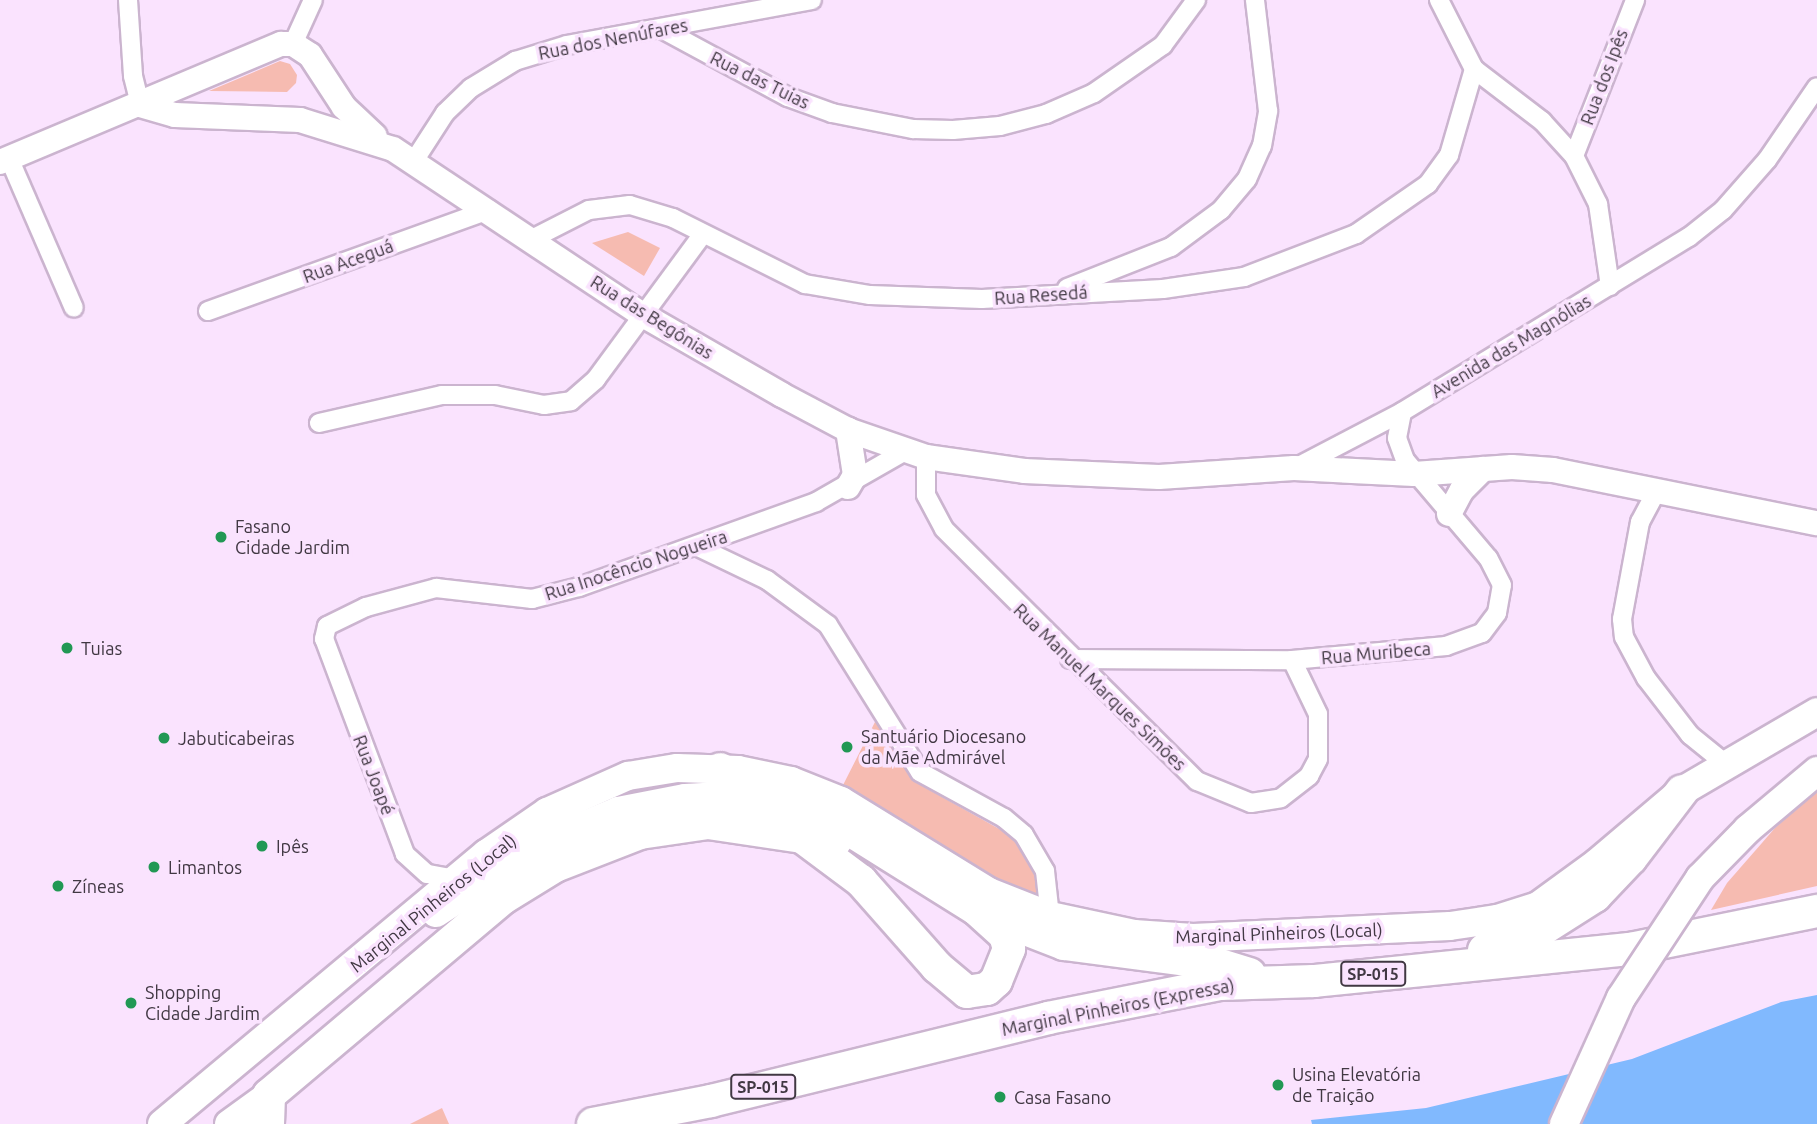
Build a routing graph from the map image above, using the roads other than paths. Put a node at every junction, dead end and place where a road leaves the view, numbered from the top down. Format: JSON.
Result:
{"nodes":[{"id":1,"x":128,"y":0,"type":"edge"},
{"id":2,"x":313,"y":0,"type":"edge"},
{"id":3,"x":812,"y":0,"type":"edge"},
{"id":4,"x":1196,"y":0,"type":"edge"},
{"id":5,"x":1255,"y":0,"type":"edge"},
{"id":6,"x":1439,"y":0,"type":"edge"},
{"id":7,"x":1635,"y":0,"type":"edge"},
{"id":8,"x":662,"y":29,"type":"junction"},
{"id":9,"x":293,"y":44,"type":"junction"},
{"id":10,"x":1474,"y":69,"type":"junction"},
{"id":11,"x":322,"y":77,"type":"junction"},
{"id":12,"x":173,"y":87,"type":"junction"},
{"id":13,"x":1817,"y":87,"type":"edge"},
{"id":14,"x":140,"y":105,"type":"junction"},
{"id":15,"x":175,"y":115,"type":"junction"},
{"id":16,"x":300,"y":120,"type":"junction"},
{"id":17,"x":403,"y":155,"type":"junction"},
{"id":18,"x":1574,"y":156,"type":"junction"},
{"id":19,"x":5,"y":160,"type":"edge"},
{"id":20,"x":489,"y":210,"type":"junction"},
{"id":21,"x":702,"y":235,"type":"junction"},
{"id":22,"x":530,"y":240,"type":"junction"},
{"id":23,"x":1610,"y":286,"type":"junction"},
{"id":24,"x":1054,"y":292,"type":"junction"},
{"id":25,"x":74,"y":308,"type":"dead end"},
{"id":26,"x":208,"y":311,"type":"dead end"},
{"id":27,"x":643,"y":315,"type":"junction"},
{"id":28,"x":1402,"y":412,"type":"junction"},
{"id":29,"x":319,"y":423,"type":"dead end"},
{"id":30,"x":848,"y":430,"type":"junction"},
{"id":31,"x":915,"y":454,"type":"junction"},
{"id":32,"x":1294,"y":468,"type":"junction"},
{"id":33,"x":1483,"y":469,"type":"junction"},
{"id":34,"x":1414,"y":474,"type":"junction"},
{"id":35,"x":848,"y":487,"type":"junction"},
{"id":36,"x":1656,"y":492,"type":"junction"},
{"id":37,"x":1449,"y":513,"type":"junction"},
{"id":38,"x":1817,"y":523,"type":"edge"},
{"id":39,"x":696,"y":547,"type":"junction"},
{"id":40,"x":324,"y":639,"type":"joint"},
{"id":41,"x":1070,"y":659,"type":"junction"},
{"id":42,"x":1292,"y":660,"type":"junction"},
{"id":43,"x":1817,"y":712,"type":"edge"},
{"id":44,"x":1726,"y":764,"type":"junction"},
{"id":45,"x":720,"y":769,"type":"junction"},
{"id":46,"x":1817,"y":771,"type":"edge"},
{"id":47,"x":1682,"y":791,"type":"junction"},
{"id":48,"x":802,"y":838,"type":"junction"},
{"id":49,"x":837,"y":842,"type":"joint"},
{"id":50,"x":456,"y":878,"type":"junction"},
{"id":51,"x":976,"y":909,"type":"junction"},
{"id":52,"x":1817,"y":911,"type":"edge"},
{"id":53,"x":1050,"y":916,"type":"junction"},
{"id":54,"x":381,"y":945,"type":"junction"},
{"id":55,"x":1421,"y":968,"type":"junction"},
{"id":56,"x":1269,"y":982,"type":"junction"},
{"id":57,"x":268,"y":1109,"type":"edge"},
{"id":58,"x":162,"y":1124,"type":"edge"},
{"id":59,"x":229,"y":1124,"type":"edge"},
{"id":60,"x":593,"y":1124,"type":"edge"},
{"id":61,"x":1564,"y":1124,"type":"edge"}],
"edges":[{"from":1,"to":14,"type":"street"},
{"from":2,"to":9,"type":"street"},
{"from":3,"to":8,"type":"street","name":"Rua dos Nenúfares"},
{"from":4,"to":8,"type":"street","name":"Rua das Tuias"},
{"from":5,"to":24,"type":"street"},
{"from":6,"to":10,"type":"street","name":"Avenida das Magnólias"},
{"from":7,"to":18,"type":"street","name":"Rua dos Ipês"},
{"from":8,"to":17,"type":"street","name":"Rua dos Nenúfares"},
{"from":9,"to":11,"type":"main road","name":"Rua das Begônias"},
{"from":9,"to":12,"type":"main road"},
{"from":10,"to":18,"type":"street","name":"Avenida das Magnólias"},
{"from":10,"to":24,"type":"street","name":"Rua Resedá"},
{"from":11,"to":16,"type":"main road"},
{"from":11,"to":17,"type":"main road","name":"Rua das Begônias"},
{"from":12,"to":14,"type":"main road"},
{"from":12,"to":15,"type":"main road"},
{"from":13,"to":23,"type":"street"},
{"from":14,"to":15,"type":"main road","name":"Rua das Begônias"},
{"from":14,"to":19,"type":"main road"},
{"from":15,"to":16,"type":"main road","name":"Rua das Begônias"},
{"from":16,"to":17,"type":"main road","name":"Rua das Begônias"},
{"from":17,"to":20,"type":"main road","name":"Rua das Begônias"},
{"from":18,"to":23,"type":"street","name":"Avenida das Magnólias"},
{"from":19,"to":25,"type":"street"},
{"from":20,"to":22,"type":"main road","name":"Rua das Begônias"},
{"from":20,"to":26,"type":"street","name":"Rua Aceguá"},
{"from":21,"to":22,"type":"street","name":"Rua Resedá"},
{"from":21,"to":24,"type":"street","name":"Rua Resedá"},
{"from":21,"to":27,"type":"street"},
{"from":22,"to":27,"type":"main road","name":"Rua das Begônias"},
{"from":23,"to":28,"type":"street","name":"Avenida das Magnólias"},
{"from":27,"to":29,"type":"street"},
{"from":27,"to":30,"type":"main road","name":"Rua das Begônias"},
{"from":28,"to":32,"type":"street","name":"Avenida das Magnólias"},
{"from":28,"to":34,"type":"street"},
{"from":30,"to":31,"type":"main road","name":"Rua das Begônias"},
{"from":30,"to":35,"type":"main road"},
{"from":31,"to":32,"type":"main road","name":"Avenida das Magnólias"},
{"from":31,"to":35,"type":"street","name":"Rua Inocêncio Nogueira"},
{"from":31,"to":41,"type":"street","name":"Rua Manuel Marques Simões"},
{"from":32,"to":34,"type":"main road","name":"Avenida das Magnólias"},
{"from":33,"to":34,"type":"main road","name":"Avenida das Magnólias"},
{"from":33,"to":36,"type":"main road","name":"Avenida das Magnólias"},
{"from":33,"to":37,"type":"main road"},
{"from":34,"to":37,"type":"street","name":"Rua Muribeca"},
{"from":35,"to":39,"type":"street","name":"Rua Inocêncio Nogueira"},
{"from":36,"to":38,"type":"main road","name":"Avenida das Magnólias"},
{"from":36,"to":44,"type":"street"},
{"from":37,"to":42,"type":"street","name":"Rua Muribeca"},
{"from":39,"to":40,"type":"street","name":"Rua Inocêncio Nogueira"},
{"from":39,"to":53,"type":"street"},
{"from":40,"to":50,"type":"street","name":"Rua Joapé"},
{"from":41,"to":42,"type":"street","name":"Rua Muribeca"},
{"from":41,"to":42,"type":"street","name":"Rua Manuel Marques Simões"},
{"from":43,"to":44,"type":"highway","name":"Marginal Pinheiros (Local)"},
{"from":44,"to":47,"type":"highway","name":"Marginal Pinheiros (Local)"},
{"from":45,"to":50,"type":"highway","name":"Marginal Pinheiros (Local)"},
{"from":45,"to":51,"type":"highway"},
{"from":45,"to":53,"type":"highway","name":"Marginal Pinheiros (Local)"},
{"from":46,"to":61,"type":"highway","bridge":true},
{"from":47,"to":53,"type":"highway","name":"Marginal Pinheiros (Local)"},
{"from":47,"to":55,"type":"highway"},
{"from":48,"to":49,"type":"highway"},
{"from":48,"to":51,"type":"highway"},
{"from":48,"to":57,"type":"highway"},
{"from":49,"to":54,"type":"highway"},
{"from":50,"to":54,"type":"highway","name":"Marginal Pinheiros (Local)"},
{"from":51,"to":56,"type":"highway"},
{"from":52,"to":55,"type":"highway","name":"Marginal Pinheiros (Expressa)","number":"SP-015"},
{"from":54,"to":58,"type":"highway","name":"Marginal Pinheiros (Local)"},
{"from":55,"to":56,"type":"highway","name":"Marginal Pinheiros (Expressa)","number":"SP-015"},
{"from":56,"to":60,"type":"highway","name":"Marginal Pinheiros (Expressa)","number":"SP-015"},
{"from":57,"to":59,"type":"highway"}]}
